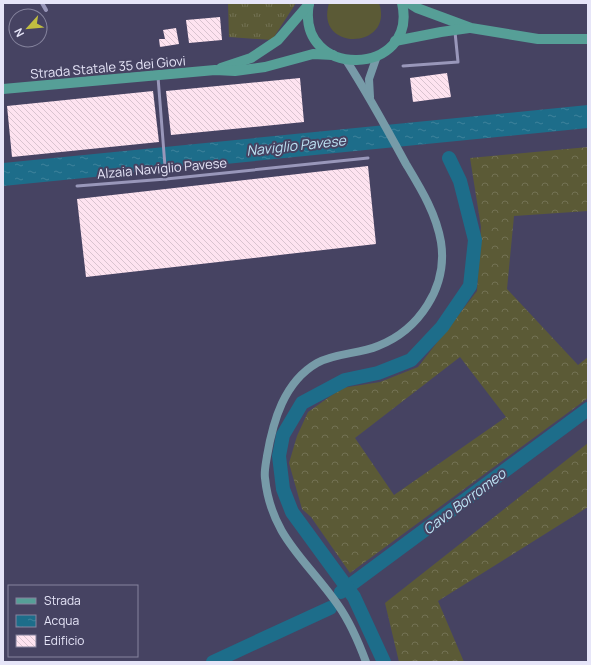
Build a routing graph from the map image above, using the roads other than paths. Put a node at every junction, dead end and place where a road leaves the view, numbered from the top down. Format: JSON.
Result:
{"nodes":[{"id":1,"x":402,"y":3,"type":"edge"},
{"id":2,"x":409,"y":3,"type":"edge"},
{"id":3,"x":309,"y":4,"type":"edge"},
{"id":4,"x":470,"y":28,"type":"junction"},
{"id":5,"x":455,"y":30,"type":"junction"},
{"id":6,"x":588,"y":39,"type":"edge"},
{"id":7,"x":395,"y":41,"type":"junction"},
{"id":8,"x":333,"y":55,"type":"junction"},
{"id":9,"x":377,"y":56,"type":"junction"},
{"id":10,"x":346,"y":60,"type":"junction"},
{"id":11,"x":403,"y":66,"type":"dead end"},
{"id":12,"x":215,"y":70,"type":"junction"},
{"id":13,"x":157,"y":76,"type":"junction"},
{"id":14,"x":3,"y":89,"type":"edge"},
{"id":15,"x":370,"y":98,"type":"junction"},
{"id":16,"x":368,"y":158,"type":"dead end"},
{"id":17,"x":166,"y":179,"type":"junction"},
{"id":18,"x":77,"y":186,"type":"dead end"},
{"id":19,"x":366,"y":662,"type":"edge"}],
"edges":[{"from":1,"to":7,"type":"main road"},
{"from":2,"to":4,"type":"main road"},
{"from":3,"to":8,"type":"main road"},
{"from":3,"to":12,"type":"main road","name":"Strada Statale 35 dei Giovi"},
{"from":4,"to":5,"type":"main road"},
{"from":4,"to":6,"type":"main road"},
{"from":5,"to":7,"type":"main road"},
{"from":5,"to":11,"type":"lane"},
{"from":7,"to":9,"type":"main road"},
{"from":8,"to":10,"type":"main road"},
{"from":8,"to":12,"type":"main road","name":"Strada Statale 35 dei Giovi"},
{"from":9,"to":10,"type":"main road"},
{"from":9,"to":15,"type":"street"},
{"from":10,"to":15,"type":"street"},
{"from":12,"to":13,"type":"main road","name":"Strada Statale 35 dei Giovi"},
{"from":13,"to":14,"type":"main road","name":"Strada Statale 35 dei Giovi"},
{"from":13,"to":17,"type":"lane"},
{"from":15,"to":19,"type":"street"},
{"from":16,"to":17,"type":"lane","name":"Alzaia Naviglio Pavese"},
{"from":17,"to":18,"type":"lane","name":"Alzaia Naviglio Pavese"}]}
